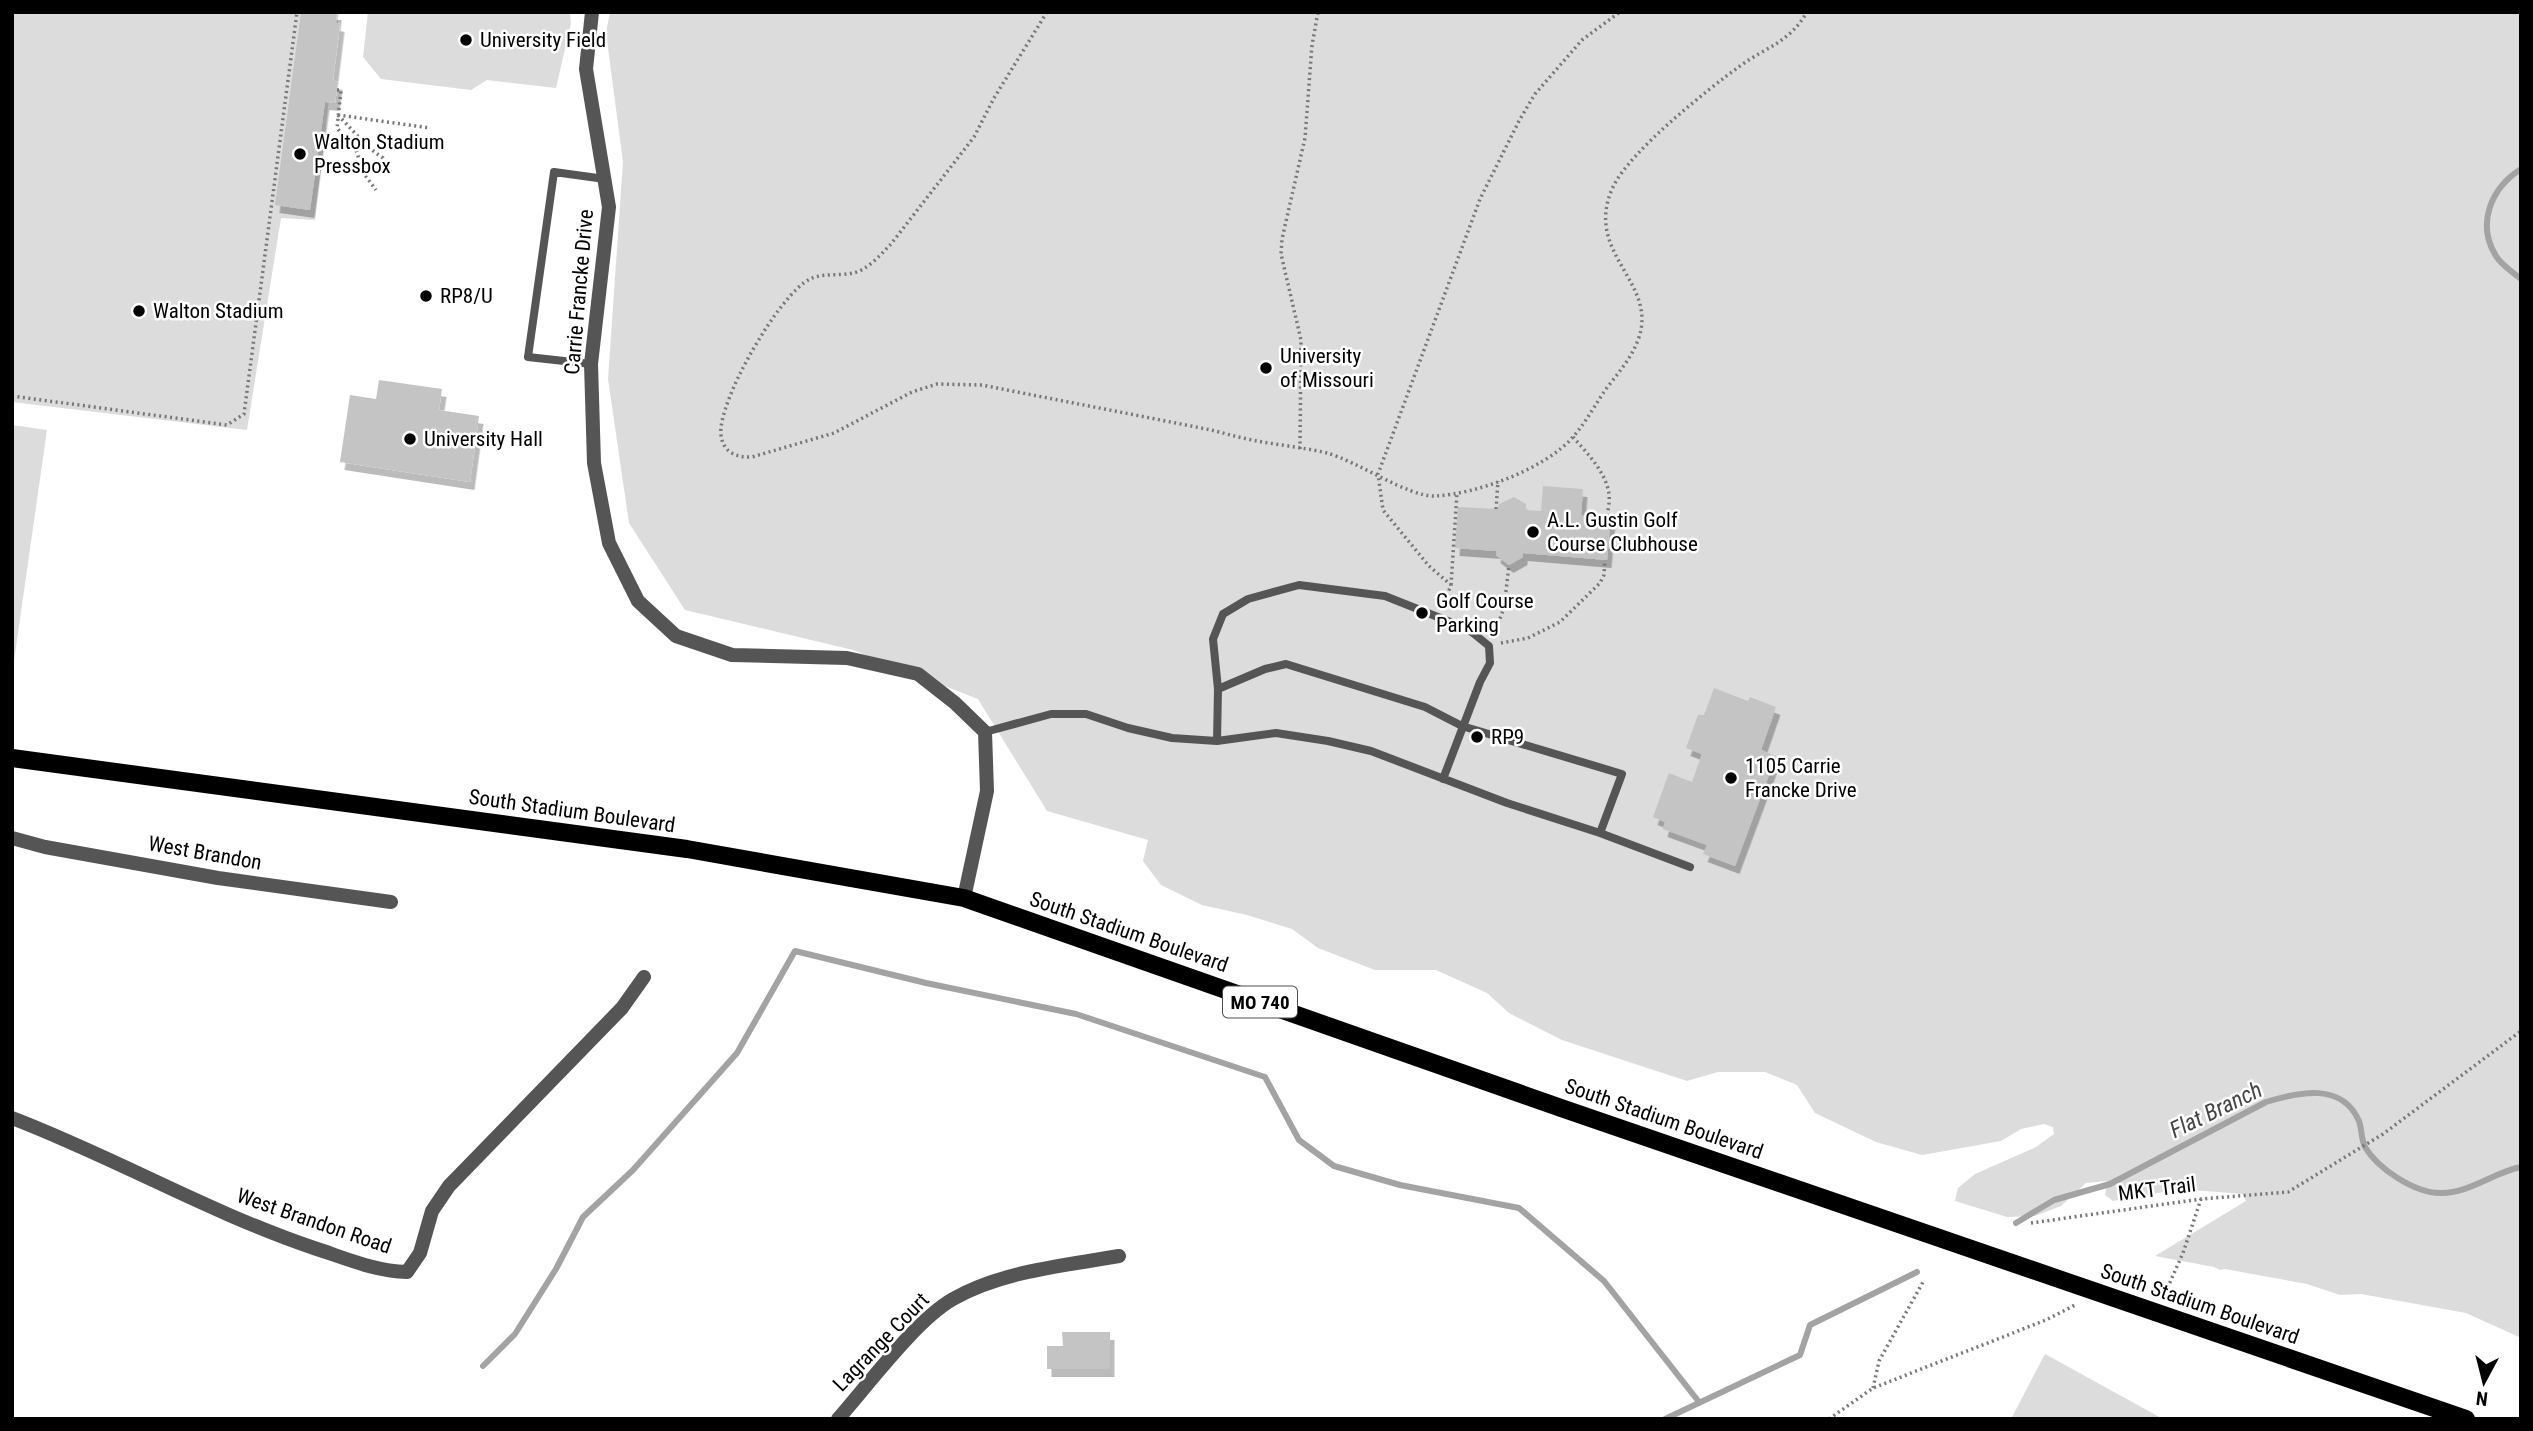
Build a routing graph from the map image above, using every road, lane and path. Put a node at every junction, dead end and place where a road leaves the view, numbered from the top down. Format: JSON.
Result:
{"nodes":[{"id":1,"x":297,"y":12,"type":"edge"},
{"id":2,"x":592,"y":12,"type":"edge"},
{"id":3,"x":1047,"y":12,"type":"edge"},
{"id":4,"x":1318,"y":12,"type":"edge"},
{"id":5,"x":1620,"y":12,"type":"edge"},
{"id":6,"x":1807,"y":12,"type":"edge"},
{"id":7,"x":337,"y":90,"type":"dead end"},
{"id":8,"x":338,"y":115,"type":"junction"},
{"id":9,"x":430,"y":128,"type":"dead end"},
{"id":10,"x":392,"y":175,"type":"dead end"},
{"id":11,"x":605,"y":179,"type":"junction"},
{"id":12,"x":376,"y":190,"type":"dead end"},
{"id":13,"x":591,"y":364,"type":"junction"},
{"id":14,"x":12,"y":396,"type":"edge"},
{"id":15,"x":1573,"y":437,"type":"junction"},
{"id":16,"x":1300,"y":449,"type":"junction"},
{"id":17,"x":1378,"y":474,"type":"junction"},
{"id":18,"x":1498,"y":481,"type":"junction"},
{"id":19,"x":1457,"y":492,"type":"junction"},
{"id":20,"x":1496,"y":509,"type":"dead end"},
{"id":21,"x":1607,"y":517,"type":"dead end"},
{"id":22,"x":1605,"y":559,"type":"dead end"},
{"id":23,"x":1509,"y":565,"type":"dead end"},
{"id":24,"x":1451,"y":585,"type":"junction"},
{"id":25,"x":1439,"y":617,"type":"junction"},
{"id":26,"x":1489,"y":646,"type":"junction"},
{"id":27,"x":1218,"y":689,"type":"junction"},
{"id":28,"x":1462,"y":726,"type":"junction"},
{"id":29,"x":985,"y":733,"type":"junction"},
{"id":30,"x":1217,"y":741,"type":"junction"},
{"id":31,"x":12,"y":758,"type":"edge"},
{"id":32,"x":1443,"y":779,"type":"junction"},
{"id":33,"x":1600,"y":833,"type":"junction"},
{"id":34,"x":12,"y":838,"type":"edge"},
{"id":35,"x":1690,"y":867,"type":"dead end"},
{"id":36,"x":964,"y":898,"type":"junction"},
{"id":37,"x":391,"y":902,"type":"dead end"},
{"id":38,"x":644,"y":977,"type":"dead end"},
{"id":39,"x":2521,"y":1031,"type":"edge"},
{"id":40,"x":12,"y":1118,"type":"edge"},
{"id":41,"x":2201,"y":1199,"type":"junction"},
{"id":42,"x":2031,"y":1223,"type":"dead end"},
{"id":43,"x":1119,"y":1255,"type":"dead end"},
{"id":44,"x":1923,"y":1282,"type":"dead end"},
{"id":45,"x":2098,"y":1293,"type":"junction"},
{"id":46,"x":2157,"y":1313,"type":"junction"},
{"id":47,"x":1873,"y":1388,"type":"junction"},
{"id":48,"x":838,"y":1419,"type":"edge"},
{"id":49,"x":1829,"y":1419,"type":"edge"},
{"id":50,"x":2466,"y":1419,"type":"edge"}],
"edges":[{"from":1,"to":14,"type":"path"},
{"from":2,"to":11,"type":"street","name":"Carrie Francke Drive"},
{"from":3,"to":16,"type":"path"},
{"from":4,"to":16,"type":"path"},
{"from":5,"to":17,"type":"path"},
{"from":6,"to":15,"type":"path"},
{"from":7,"to":8,"type":"path"},
{"from":8,"to":9,"type":"path"},
{"from":8,"to":10,"type":"path"},
{"from":8,"to":12,"type":"path"},
{"from":11,"to":13,"type":"street","name":"Carrie Francke Drive"},
{"from":11,"to":13,"type":"lane"},
{"from":13,"to":29,"type":"street","name":"Carrie Francke Drive"},
{"from":15,"to":18,"type":"path"},
{"from":15,"to":21,"type":"path"},
{"from":16,"to":17,"type":"path"},
{"from":17,"to":19,"type":"path"},
{"from":17,"to":24,"type":"path"},
{"from":18,"to":19,"type":"path"},
{"from":18,"to":20,"type":"path"},
{"from":19,"to":24,"type":"path"},
{"from":22,"to":26,"type":"path"},
{"from":23,"to":26,"type":"path"},
{"from":24,"to":25,"type":"path"},
{"from":25,"to":26,"type":"lane"},
{"from":25,"to":27,"type":"lane"},
{"from":26,"to":28,"type":"lane"},
{"from":27,"to":28,"type":"lane"},
{"from":27,"to":30,"type":"lane"},
{"from":28,"to":32,"type":"lane"},
{"from":28,"to":33,"type":"lane"},
{"from":29,"to":30,"type":"lane"},
{"from":29,"to":36,"type":"street"},
{"from":30,"to":32,"type":"lane"},
{"from":31,"to":36,"type":"main road","name":"South Stadium Boulevard","number":"MO 740"},
{"from":32,"to":33,"type":"lane"},
{"from":33,"to":35,"type":"lane"},
{"from":34,"to":37,"type":"street","name":"West Brandon"},
{"from":36,"to":45,"type":"main road","name":"South Stadium Boulevard","number":"MO 740"},
{"from":38,"to":40,"type":"street","name":"West Brandon Road"},
{"from":39,"to":41,"type":"path","name":"MKT Trail"},
{"from":41,"to":42,"type":"path","name":"MKT Trail"},
{"from":41,"to":46,"type":"path"},
{"from":43,"to":48,"type":"street","name":"Lagrange Court"},
{"from":44,"to":47,"type":"path"},
{"from":45,"to":46,"type":"main road","name":"South Stadium Boulevard","number":"MO 740"},
{"from":45,"to":47,"type":"path"},
{"from":46,"to":50,"type":"main road","name":"South Stadium Boulevard","number":"MO 740"},
{"from":47,"to":49,"type":"path"}]}
